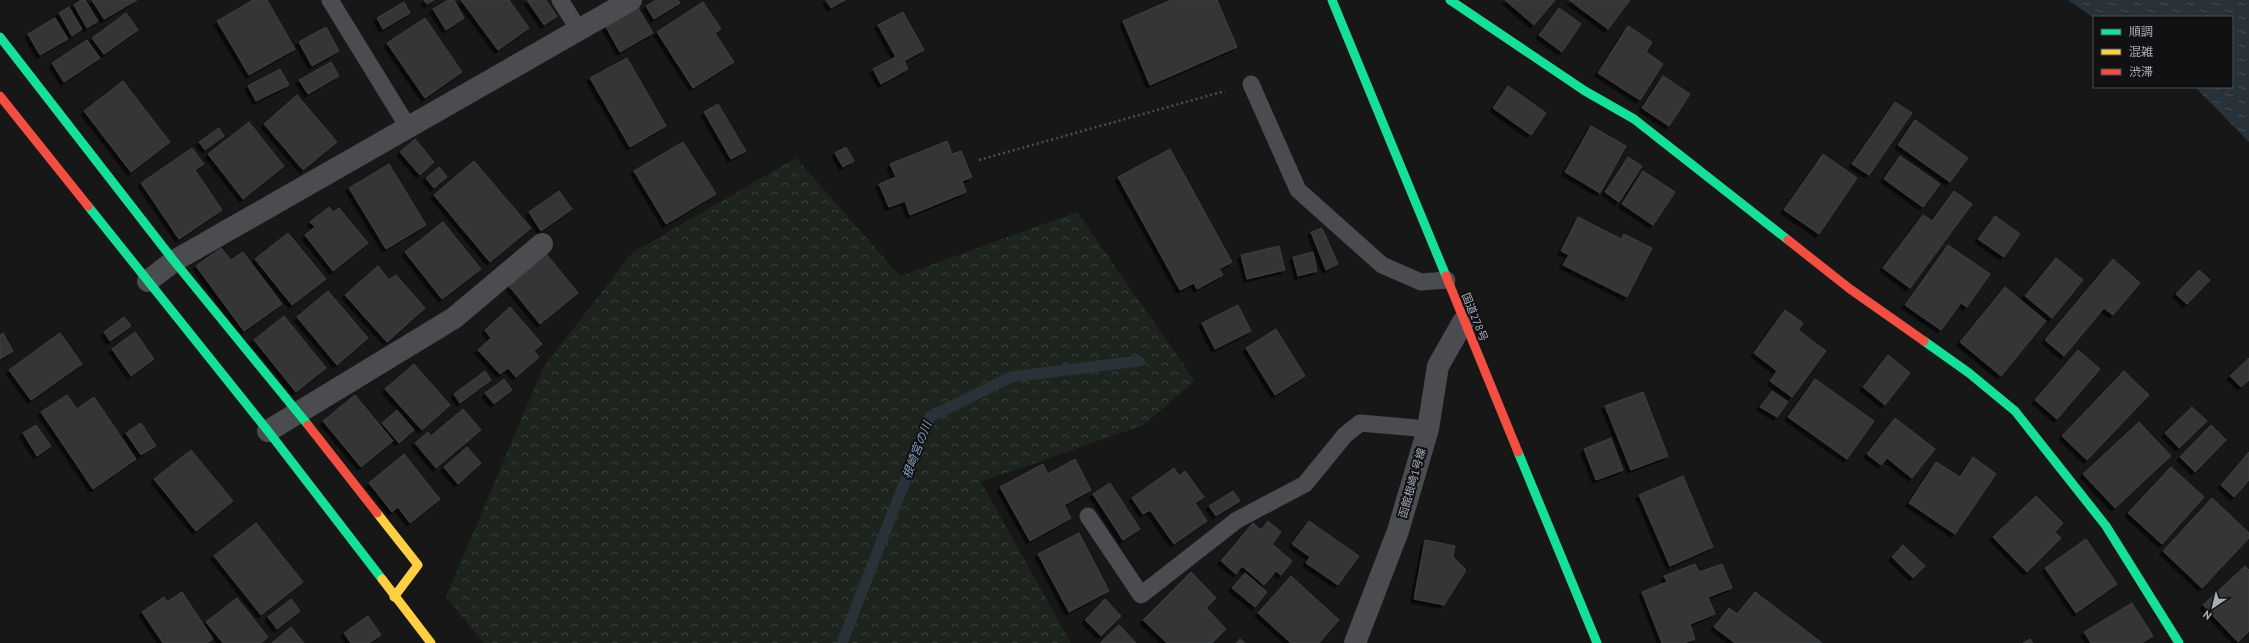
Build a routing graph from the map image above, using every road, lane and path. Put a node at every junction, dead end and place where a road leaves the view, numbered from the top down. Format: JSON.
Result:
{"nodes":[{"id":1,"x":330,"y":0,"type":"edge"},
{"id":2,"x":560,"y":0,"type":"edge"},
{"id":3,"x":631,"y":0,"type":"edge"},
{"id":4,"x":1332,"y":0,"type":"edge"},
{"id":5,"x":1450,"y":0,"type":"edge"},
{"id":6,"x":578,"y":30,"type":"junction"},
{"id":7,"x":0,"y":37,"type":"edge"},
{"id":8,"x":1251,"y":84,"type":"joint"},
{"id":9,"x":0,"y":96,"type":"edge"},
{"id":10,"x":408,"y":127,"type":"junction"},
{"id":11,"x":979,"y":160,"type":"dead end"},
{"id":12,"x":542,"y":244,"type":"dead end"},
{"id":13,"x":174,"y":261,"type":"junction"},
{"id":14,"x":1447,"y":280,"type":"junction"},
{"id":15,"x":148,"y":281,"type":"junction"},
{"id":16,"x":1463,"y":322,"type":"junction"},
{"id":17,"x":298,"y":412,"type":"junction"},
{"id":18,"x":1428,"y":429,"type":"junction"},
{"id":19,"x":268,"y":431,"type":"junction"},
{"id":20,"x":1088,"y":516,"type":"dead end"},
{"id":21,"x":394,"y":596,"type":"junction"},
{"id":22,"x":431,"y":643,"type":"edge"},
{"id":23,"x":1355,"y":643,"type":"edge"},
{"id":24,"x":1597,"y":643,"type":"edge"},
{"id":25,"x":2179,"y":643,"type":"edge"}],
"edges":[{"from":1,"to":10,"type":"lane"},
{"from":2,"to":6,"type":"lane"},
{"from":3,"to":6,"type":"street"},
{"from":4,"to":14,"type":"main road","name":"国道278号"},
{"from":5,"to":25,"type":"main road"},
{"from":6,"to":10,"type":"street"},
{"from":7,"to":13,"type":"main road"},
{"from":8,"to":11,"type":"path"},
{"from":8,"to":14,"type":"lane"},
{"from":9,"to":15,"type":"main road"},
{"from":10,"to":13,"type":"street"},
{"from":12,"to":17,"type":"street"},
{"from":13,"to":15,"type":"street"},
{"from":13,"to":17,"type":"main road"},
{"from":14,"to":16,"type":"main road","name":"国道278号"},
{"from":15,"to":19,"type":"main road"},
{"from":16,"to":18,"type":"street","name":"函館根崎1号線"},
{"from":16,"to":24,"type":"main road","name":"国道278号"},
{"from":17,"to":19,"type":"street"},
{"from":17,"to":21,"type":"main road"},
{"from":18,"to":20,"type":"lane"},
{"from":18,"to":23,"type":"street","name":"函館根崎1号線"},
{"from":19,"to":21,"type":"main road"},
{"from":21,"to":22,"type":"main road"}]}
